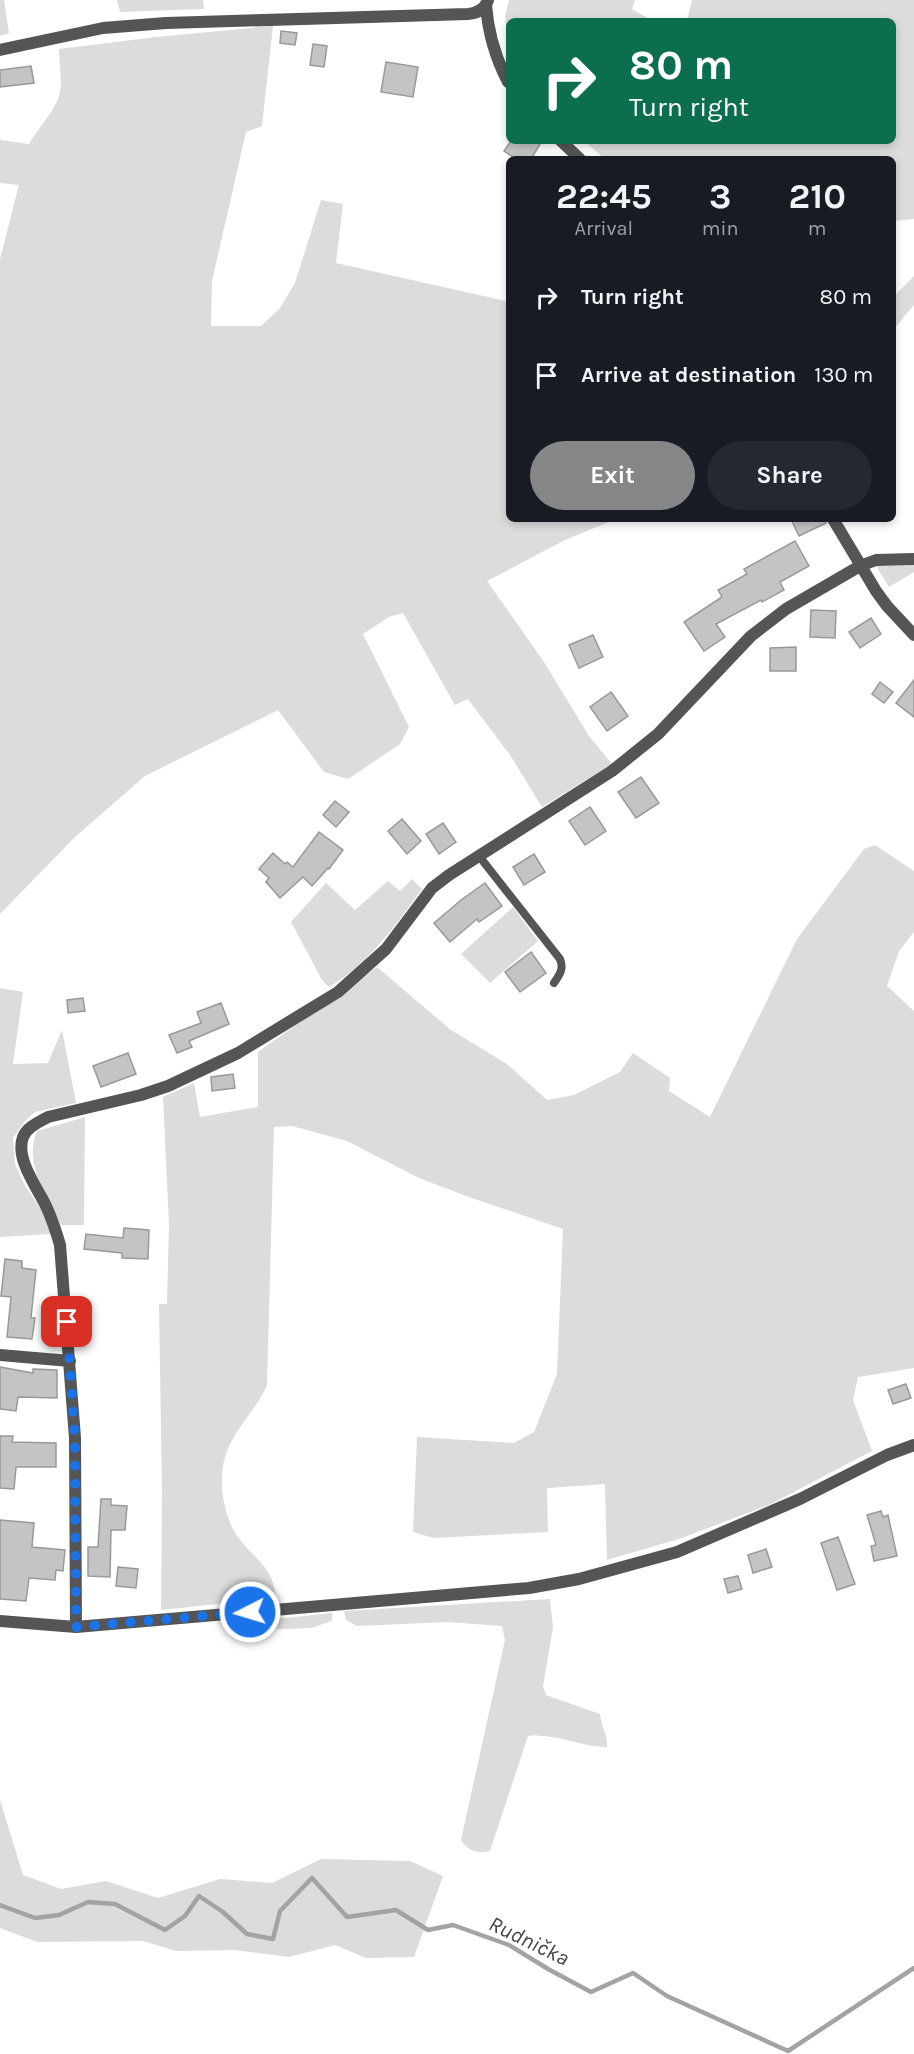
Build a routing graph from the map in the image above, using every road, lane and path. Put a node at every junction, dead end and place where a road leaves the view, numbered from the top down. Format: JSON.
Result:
{"nodes":[{"id":1,"x":487,"y":2,"type":"edge"},
{"id":2,"x":0,"y":50,"type":"edge"},
{"id":3,"x":506,"y":77,"type":"edge"},
{"id":4,"x":564,"y":144,"type":"edge"},
{"id":5,"x":577,"y":156,"type":"edge"},
{"id":6,"x":835,"y":522,"type":"edge"},
{"id":7,"x":914,"y":559,"type":"edge"},
{"id":8,"x":860,"y":566,"type":"junction"},
{"id":9,"x":914,"y":635,"type":"edge"},
{"id":10,"x":479,"y":856,"type":"junction"},
{"id":11,"x":554,"y":983,"type":"dead end"},
{"id":12,"x":0,"y":1355,"type":"edge"},
{"id":13,"x":70,"y":1361,"type":"junction"},
{"id":14,"x":914,"y":1445,"type":"edge"},
{"id":15,"x":0,"y":1621,"type":"edge"},
{"id":16,"x":76,"y":1627,"type":"junction"}],
"edges":[{"from":1,"to":2,"type":"street"},
{"from":1,"to":3,"type":"street"},
{"from":4,"to":5,"type":"street"},
{"from":6,"to":8,"type":"street"},
{"from":7,"to":8,"type":"street"},
{"from":8,"to":9,"type":"street"},
{"from":8,"to":10,"type":"street"},
{"from":10,"to":11,"type":"lane"},
{"from":10,"to":13,"type":"street"},
{"from":12,"to":13,"type":"street"},
{"from":13,"to":16,"type":"street"},
{"from":14,"to":16,"type":"street"},
{"from":15,"to":16,"type":"street"}]}
